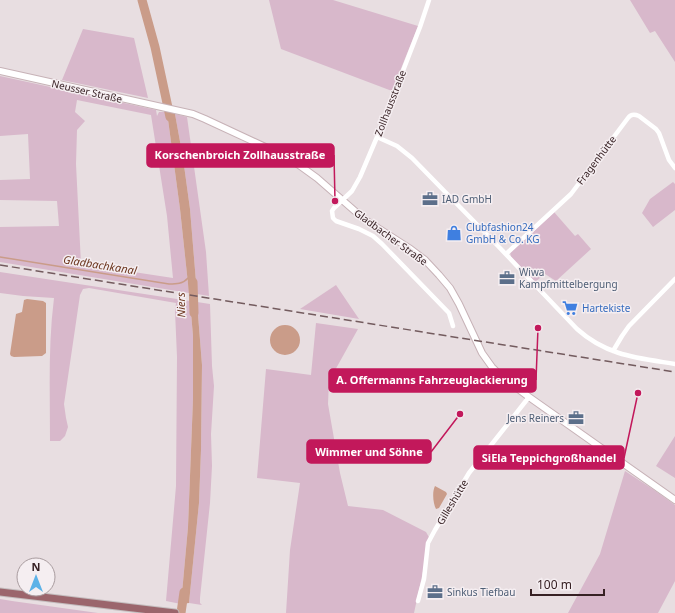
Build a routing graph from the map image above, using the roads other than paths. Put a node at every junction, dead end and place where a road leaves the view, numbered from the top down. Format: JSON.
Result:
{"nodes":[{"id":1,"x":429,"y":0,"type":"edge"},
{"id":2,"x":0,"y":71,"type":"edge"},
{"id":3,"x":174,"y":109,"type":"joint"},
{"id":4,"x":377,"y":136,"type":"junction"},
{"id":5,"x":674,"y":167,"type":"edge"},
{"id":6,"x":342,"y":200,"type":"junction"},
{"id":7,"x":506,"y":254,"type":"junction"},
{"id":8,"x":675,"y":279,"type":"edge"},
{"id":9,"x":453,"y":326,"type":"dead end"},
{"id":10,"x":613,"y":351,"type":"junction"},
{"id":11,"x":675,"y":364,"type":"edge"},
{"id":12,"x":529,"y":397,"type":"junction"},
{"id":13,"x":675,"y":500,"type":"edge"},
{"id":14,"x":0,"y":592,"type":"edge"},
{"id":15,"x":418,"y":601,"type":"dead end"},
{"id":16,"x":175,"y":613,"type":"edge"}],
"edges":[{"from":1,"to":4,"type":"street","name":"Zollhausstraße"},
{"from":2,"to":3,"type":"street","name":"Neusser Straße"},
{"from":3,"to":6,"type":"street","name":"Gladbacher Straße"},
{"from":4,"to":6,"type":"street","name":"Zollhausstraße"},
{"from":4,"to":7,"type":"street"},
{"from":5,"to":7,"type":"street","name":"Fragenhütte"},
{"from":6,"to":9,"type":"street","name":"Gladbacher Straße"},
{"from":6,"to":12,"type":"street","name":"Gladbacher Straße"},
{"from":7,"to":10,"type":"street"},
{"from":8,"to":10,"type":"street"},
{"from":10,"to":11,"type":"street"},
{"from":12,"to":13,"type":"street","name":"Gladbacher Straße"},
{"from":12,"to":15,"type":"street","name":"Gilleshütte"},
{"from":14,"to":16,"type":"main road"}]}
